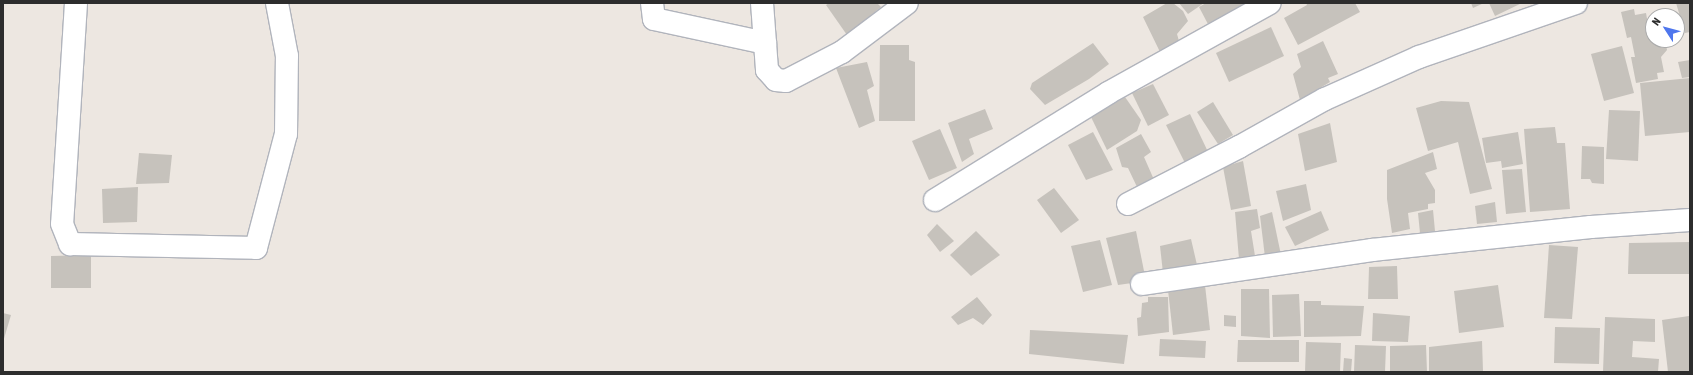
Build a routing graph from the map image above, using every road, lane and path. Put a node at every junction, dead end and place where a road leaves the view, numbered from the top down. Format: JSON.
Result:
{"nodes":[{"id":1,"x":76,"y":3,"type":"edge"},
{"id":2,"x":277,"y":3,"type":"edge"},
{"id":3,"x":652,"y":3,"type":"edge"},
{"id":4,"x":762,"y":3,"type":"edge"},
{"id":5,"x":907,"y":3,"type":"edge"},
{"id":6,"x":1270,"y":3,"type":"edge"},
{"id":7,"x":1570,"y":4,"type":"edge"},
{"id":8,"x":765,"y":43,"type":"junction"},
{"id":9,"x":935,"y":200,"type":"dead end"},
{"id":10,"x":1128,"y":204,"type":"dead end"},
{"id":11,"x":1690,"y":220,"type":"edge"},
{"id":12,"x":1142,"y":284,"type":"dead end"}],
"edges":[{"from":1,"to":2,"type":"street"},
{"from":3,"to":8,"type":"street"},
{"from":4,"to":8,"type":"street"},
{"from":5,"to":8,"type":"street"},
{"from":6,"to":9,"type":"street"},
{"from":7,"to":10,"type":"street"},
{"from":11,"to":12,"type":"street"}]}
